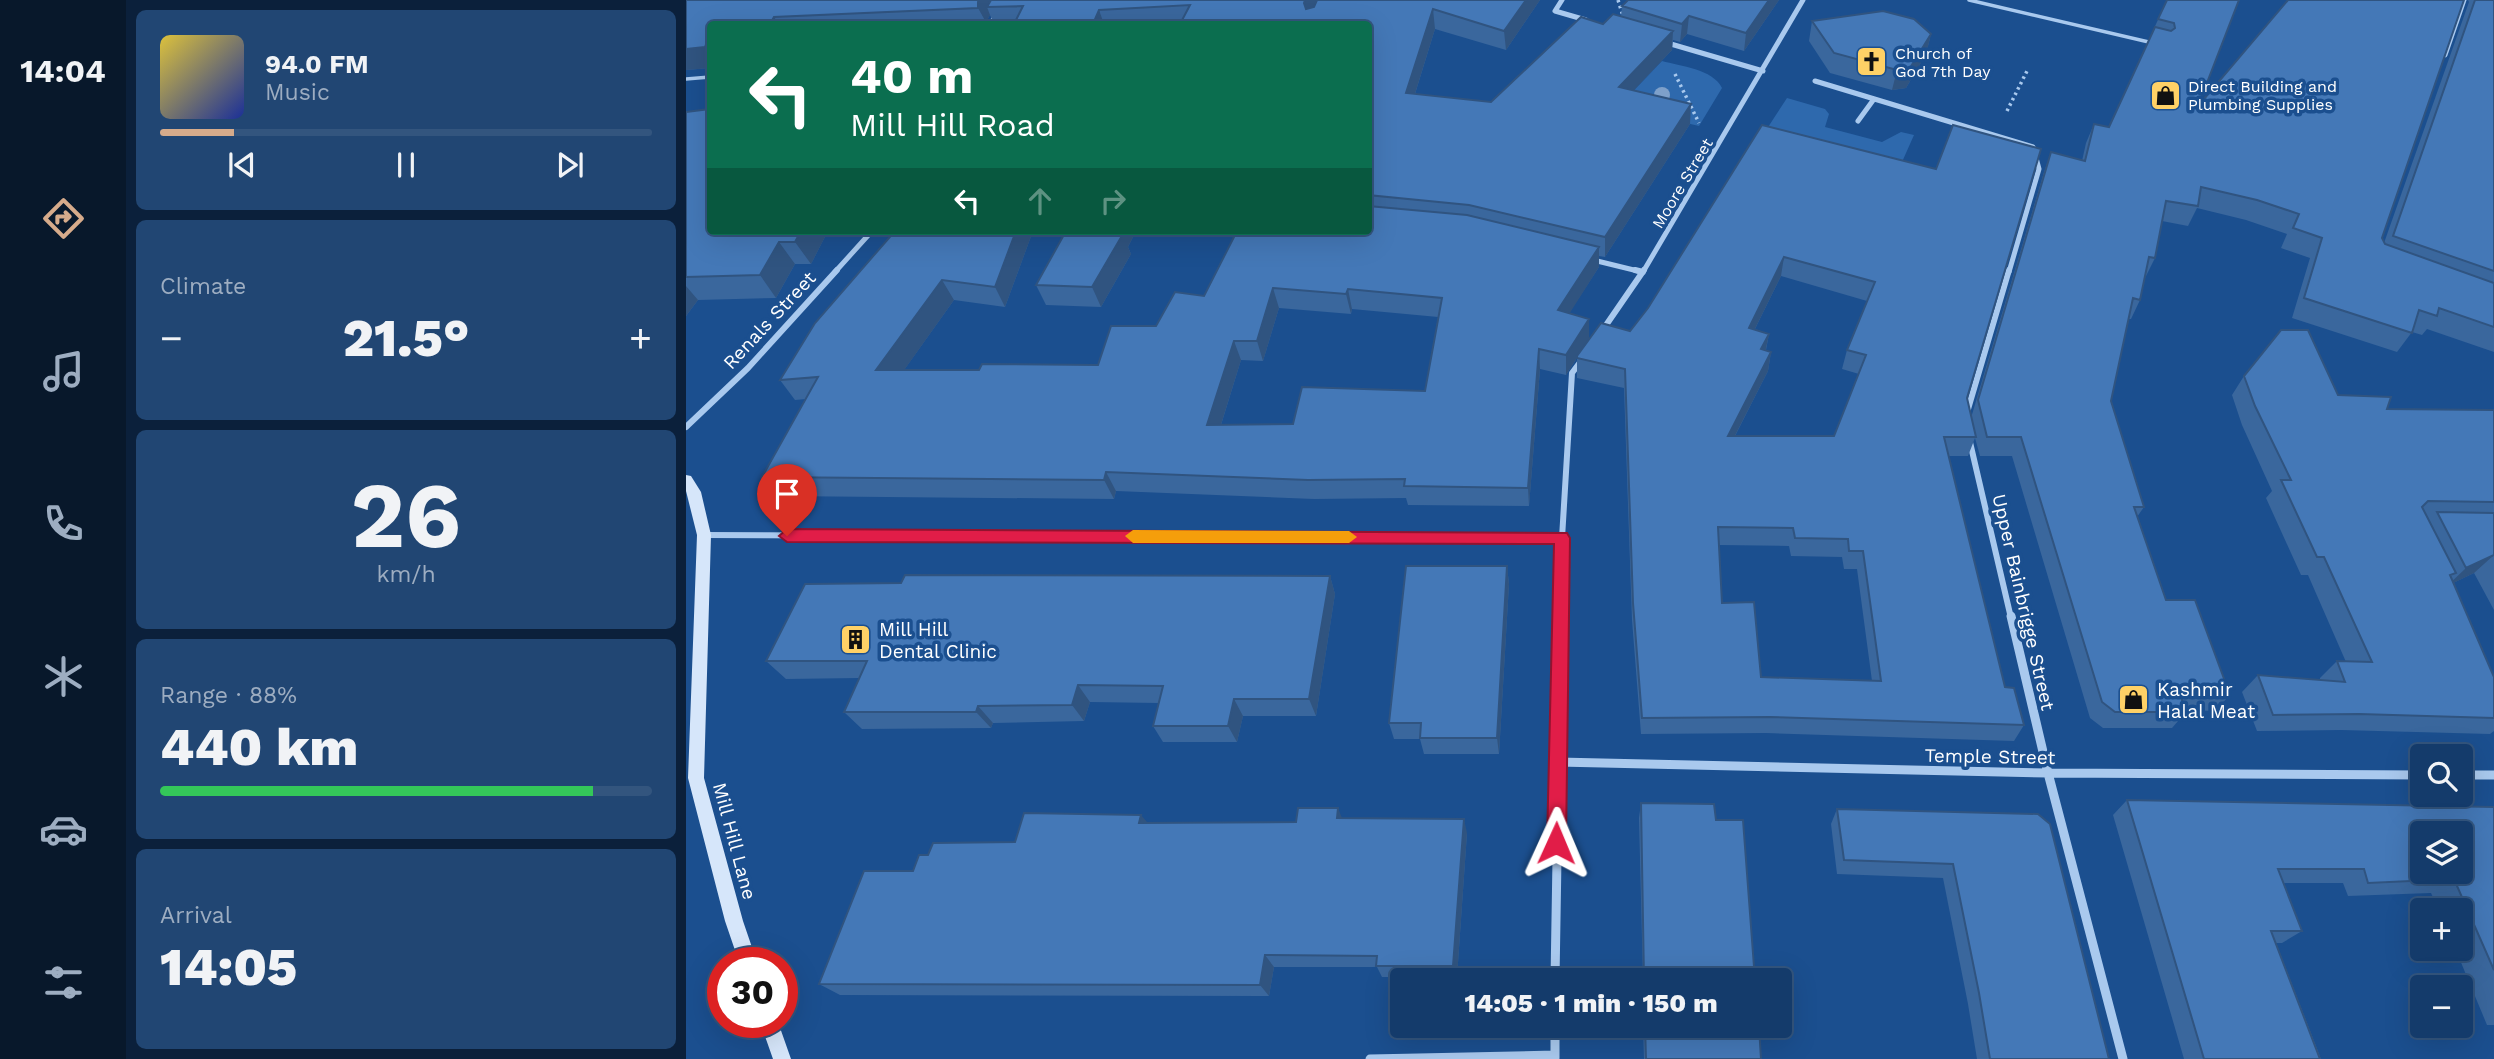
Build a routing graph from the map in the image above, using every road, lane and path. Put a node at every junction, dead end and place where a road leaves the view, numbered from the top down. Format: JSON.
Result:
{"nodes":[{"id":1,"x":1003,"y":0,"type":"edge"},
{"id":2,"x":1562,"y":0,"type":"edge"},
{"id":3,"x":1618,"y":0,"type":"edge"},
{"id":4,"x":1804,"y":0,"type":"edge"},
{"id":5,"x":1969,"y":0,"type":"edge"},
{"id":6,"x":2464,"y":0,"type":"edge"},
{"id":7,"x":992,"y":21,"type":"edge"},
{"id":8,"x":1590,"y":21,"type":"edge"},
{"id":9,"x":1625,"y":31,"type":"joint"},
{"id":10,"x":1666,"y":43,"type":"junction"},
{"id":11,"x":2163,"y":46,"type":"edge"},
{"id":12,"x":2441,"y":65,"type":"edge"},
{"id":13,"x":1763,"y":71,"type":"junction"},
{"id":14,"x":2027,"y":71,"type":"dead end"},
{"id":15,"x":707,"y":77,"type":"edge"},
{"id":16,"x":686,"y":79,"type":"edge"},
{"id":17,"x":1815,"y":81,"type":"dead end"},
{"id":18,"x":1874,"y":99,"type":"junction"},
{"id":19,"x":1858,"y":121,"type":"dead end"},
{"id":20,"x":1996,"y":135,"type":"junction"},
{"id":21,"x":1719,"y":144,"type":"junction"},
{"id":22,"x":868,"y":235,"type":"edge"},
{"id":23,"x":1577,"y":256,"type":"edge"},
{"id":24,"x":1643,"y":272,"type":"junction"},
{"id":25,"x":1596,"y":339,"type":"edge"},
{"id":26,"x":1588,"y":351,"type":"edge"},
{"id":27,"x":1965,"y":419,"type":"edge"},
{"id":28,"x":686,"y":426,"type":"edge"},
{"id":29,"x":1968,"y":433,"type":"edge"},
{"id":30,"x":686,"y":480,"type":"edge"},
{"id":31,"x":704,"y":535,"type":"junction"},
{"id":32,"x":1562,"y":538,"type":"junction"},
{"id":33,"x":1558,"y":762,"type":"junction"},
{"id":34,"x":2048,"y":773,"type":"junction"},
{"id":35,"x":2410,"y":775,"type":"edge"},
{"id":36,"x":2473,"y":775,"type":"edge"},
{"id":37,"x":2494,"y":775,"type":"edge"},
{"id":38,"x":743,"y":947,"type":"edge"},
{"id":39,"x":1555,"y":968,"type":"edge"},
{"id":40,"x":775,"y":1038,"type":"edge"},
{"id":41,"x":1555,"y":1038,"type":"edge"},
{"id":42,"x":1555,"y":1057,"type":"edge"},
{"id":43,"x":782,"y":1059,"type":"edge"},
{"id":44,"x":1370,"y":1059,"type":"edge"},
{"id":45,"x":2123,"y":1059,"type":"edge"}],
"edges":[{"from":1,"to":7,"type":"street"},
{"from":2,"to":8,"type":"street"},
{"from":3,"to":9,"type":"path"},
{"from":4,"to":13,"type":"street","name":"Moore Street"},
{"from":5,"to":11,"type":"lane"},
{"from":6,"to":12,"type":"street"},
{"from":9,"to":10,"type":"street"},
{"from":10,"to":13,"type":"street"},
{"from":10,"to":21,"type":"path"},
{"from":13,"to":21,"type":"street","name":"Moore Street"},
{"from":14,"to":20,"type":"path"},
{"from":15,"to":16,"type":"lane"},
{"from":17,"to":18,"type":"street"},
{"from":18,"to":19,"type":"street"},
{"from":18,"to":20,"type":"street"},
{"from":20,"to":27,"type":"street"},
{"from":21,"to":24,"type":"street","name":"Moore Street"},
{"from":22,"to":28,"type":"street","name":"Renals Street"},
{"from":23,"to":24,"type":"street"},
{"from":24,"to":25,"type":"street","name":"Moore Street"},
{"from":26,"to":32,"type":"street"},
{"from":29,"to":34,"type":"street","name":"Upper Bainbrigge Street"},
{"from":30,"to":31,"type":"street","name":"Mill Hill Lane"},
{"from":31,"to":32,"type":"street"},
{"from":31,"to":38,"type":"street","name":"Mill Hill Lane"},
{"from":32,"to":33,"type":"street"},
{"from":33,"to":34,"type":"street","name":"Temple Street"},
{"from":33,"to":39,"type":"street"},
{"from":34,"to":35,"type":"street","name":"Temple Street"},
{"from":34,"to":45,"type":"street","name":"Upper Bainbrigge Street"},
{"from":36,"to":37,"type":"street"},
{"from":40,"to":43,"type":"street"},
{"from":41,"to":42,"type":"street"},
{"from":42,"to":44,"type":"street"}]}
